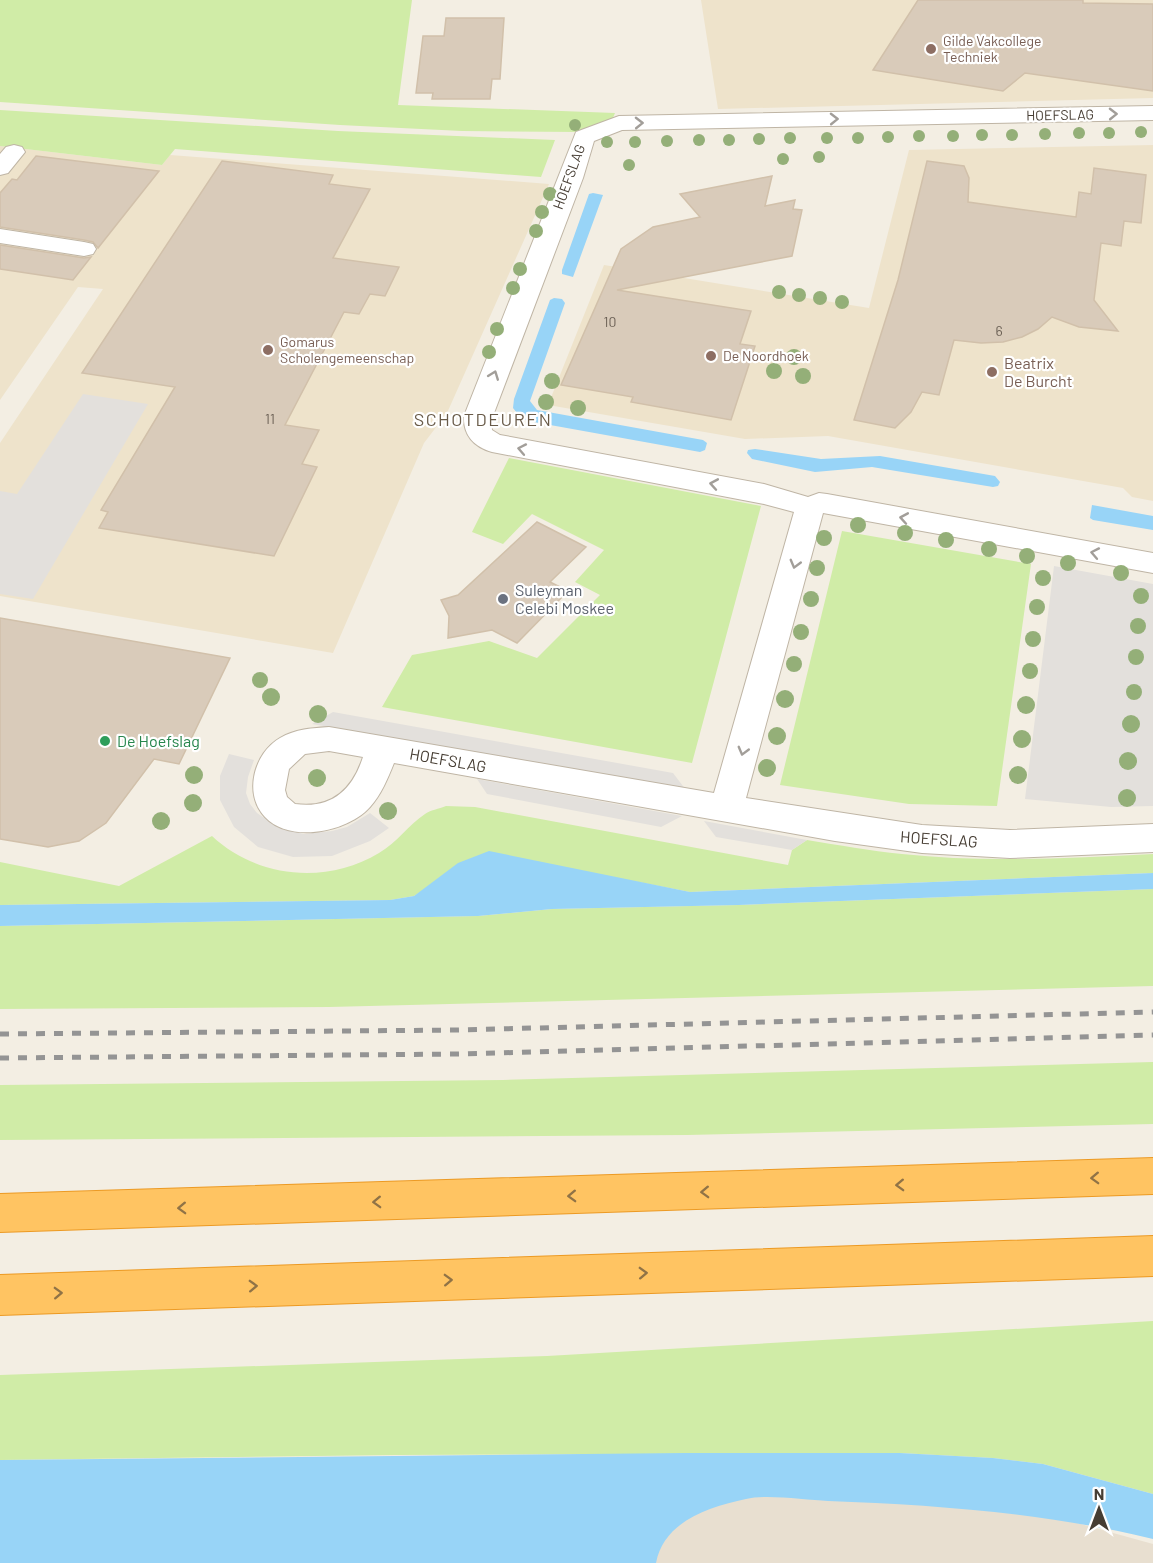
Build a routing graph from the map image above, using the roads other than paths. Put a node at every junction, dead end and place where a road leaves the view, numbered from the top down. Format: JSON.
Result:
{"nodes":[{"id":1,"x":1153,"y":113,"type":"edge"},
{"id":2,"x":0,"y":236,"type":"edge"},
{"id":3,"x":84,"y":249,"type":"dead end"},
{"id":4,"x":810,"y":507,"type":"junction"},
{"id":5,"x":1153,"y":563,"type":"edge"},
{"id":6,"x":382,"y":749,"type":"dead end"},
{"id":7,"x":727,"y":807,"type":"junction"},
{"id":8,"x":1153,"y":838,"type":"edge"},
{"id":9,"x":1153,"y":1176,"type":"edge"},
{"id":10,"x":0,"y":1213,"type":"edge"},
{"id":11,"x":1153,"y":1256,"type":"edge"},
{"id":12,"x":0,"y":1295,"type":"edge"}],
"edges":[{"from":4,"to":1,"type":"street","name":"HOEFSLAG","one_way":true},
{"from":2,"to":3,"type":"street"},
{"from":5,"to":4,"type":"street","name":"HOEFSLAG","one_way":true},
{"from":4,"to":7,"type":"street","one_way":true},
{"from":6,"to":7,"type":"street","name":"HOEFSLAG"},
{"from":7,"to":8,"type":"street","name":"HOEFSLAG"},
{"from":9,"to":10,"type":"highway","one_way":true},
{"from":12,"to":11,"type":"highway","one_way":true}]}
